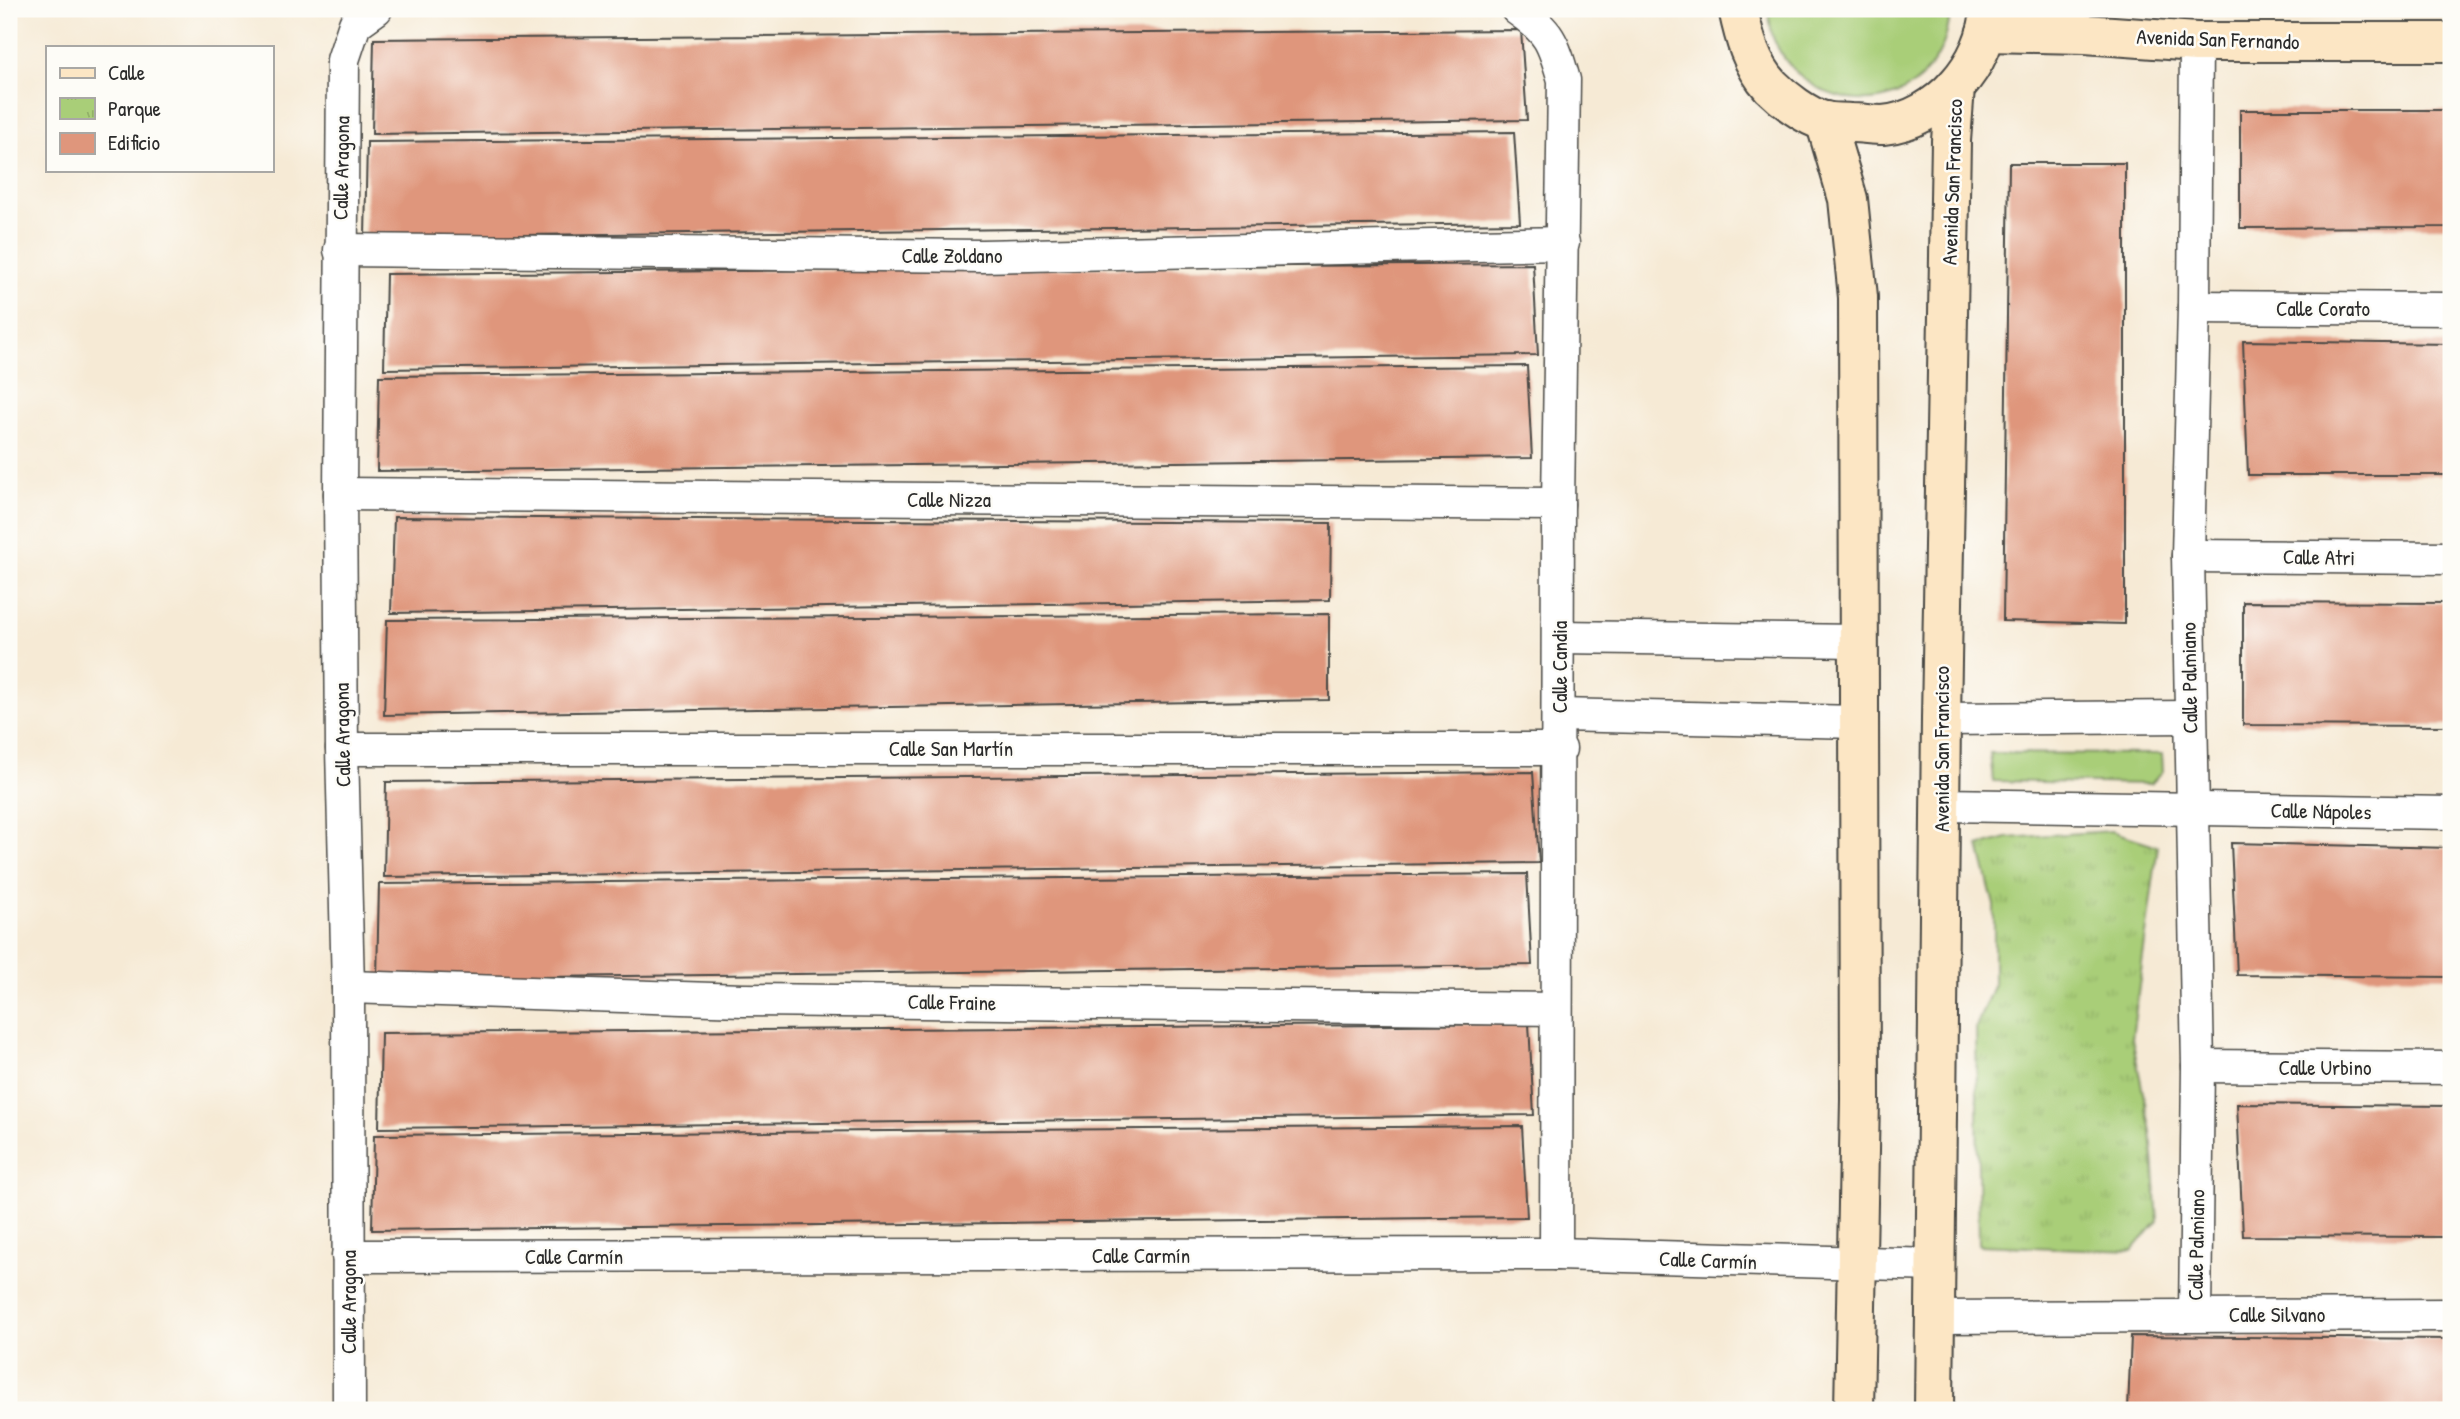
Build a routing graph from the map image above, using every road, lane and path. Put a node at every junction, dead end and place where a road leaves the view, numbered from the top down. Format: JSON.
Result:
{"nodes":[{"id":1,"x":376,"y":9,"type":"edge"},
{"id":2,"x":1517,"y":9,"type":"edge"},
{"id":3,"x":1738,"y":9,"type":"edge"},
{"id":4,"x":1988,"y":20,"type":"edge"},
{"id":5,"x":2196,"y":42,"type":"junction"},
{"id":6,"x":2451,"y":42,"type":"edge"},
{"id":7,"x":1955,"y":88,"type":"junction"},
{"id":8,"x":1825,"y":121,"type":"junction"},
{"id":9,"x":1563,"y":243,"type":"junction"},
{"id":10,"x":340,"y":250,"type":"junction"},
{"id":11,"x":2194,"y":307,"type":"junction"},
{"id":12,"x":2451,"y":309,"type":"edge"},
{"id":13,"x":340,"y":494,"type":"junction"},
{"id":14,"x":1558,"y":504,"type":"junction"},
{"id":15,"x":2188,"y":556,"type":"junction"},
{"id":16,"x":2451,"y":558,"type":"edge"},
{"id":17,"x":1559,"y":637,"type":"junction"},
{"id":18,"x":1858,"y":641,"type":"junction"},
{"id":19,"x":1558,"y":715,"type":"junction"},
{"id":20,"x":2190,"y":717,"type":"junction"},
{"id":21,"x":1941,"y":719,"type":"junction"},
{"id":22,"x":1858,"y":722,"type":"junction"},
{"id":23,"x":342,"y":749,"type":"junction"},
{"id":24,"x":1560,"y":749,"type":"junction"},
{"id":25,"x":1941,"y":805,"type":"junction"},
{"id":26,"x":2192,"y":809,"type":"junction"},
{"id":27,"x":2451,"y":813,"type":"edge"},
{"id":28,"x":348,"y":988,"type":"junction"},
{"id":29,"x":1556,"y":1009,"type":"junction"},
{"id":30,"x":2198,"y":1066,"type":"junction"},
{"id":31,"x":2451,"y":1068,"type":"edge"},
{"id":32,"x":1556,"y":1254,"type":"junction"},
{"id":33,"x":348,"y":1256,"type":"junction"},
{"id":34,"x":1856,"y":1265,"type":"junction"},
{"id":35,"x":1935,"y":1265,"type":"junction"},
{"id":36,"x":2195,"y":1315,"type":"junction"},
{"id":37,"x":2451,"y":1315,"type":"edge"},
{"id":38,"x":1934,"y":1317,"type":"junction"},
{"id":39,"x":349,"y":1410,"type":"edge"},
{"id":40,"x":1854,"y":1410,"type":"edge"},
{"id":41,"x":1934,"y":1410,"type":"edge"}],
"edges":[{"from":1,"to":10,"type":"street","name":"Calle Aragona"},
{"from":2,"to":9,"type":"street","name":"Calle Candia"},
{"from":3,"to":8,"type":"street"},
{"from":4,"to":5,"type":"street","name":"Avenida San Fernando"},
{"from":4,"to":7,"type":"street"},
{"from":5,"to":6,"type":"street","name":"Avenida San Fernando"},
{"from":5,"to":11,"type":"street","name":"Calle Palmiano"},
{"from":7,"to":8,"type":"street"},
{"from":7,"to":21,"type":"street","name":"Avenida San Francisco"},
{"from":8,"to":18,"type":"street"},
{"from":9,"to":10,"type":"street","name":"Calle Zoldano"},
{"from":9,"to":14,"type":"street","name":"Calle Candia"},
{"from":10,"to":13,"type":"street","name":"Calle Aragona"},
{"from":11,"to":12,"type":"street","name":"Calle Corato"},
{"from":11,"to":15,"type":"street","name":"Calle Palmiano"},
{"from":13,"to":14,"type":"street","name":"Calle Nizza"},
{"from":13,"to":23,"type":"street","name":"Calle Aragona"},
{"from":14,"to":17,"type":"street","name":"Calle Candia"},
{"from":15,"to":16,"type":"street","name":"Calle Atri"},
{"from":15,"to":20,"type":"street","name":"Calle Palmiano"},
{"from":17,"to":18,"type":"street"},
{"from":17,"to":19,"type":"street","name":"Calle Candia"},
{"from":18,"to":22,"type":"street"},
{"from":19,"to":22,"type":"street"},
{"from":19,"to":24,"type":"street","name":"Calle Candia"},
{"from":20,"to":21,"type":"street"},
{"from":20,"to":26,"type":"street","name":"Calle Palmiano"},
{"from":21,"to":25,"type":"street","name":"Avenida San Francisco"},
{"from":22,"to":34,"type":"street"},
{"from":23,"to":24,"type":"street","name":"Calle San Martín"},
{"from":23,"to":28,"type":"street","name":"Calle Aragona"},
{"from":24,"to":29,"type":"street","name":"Calle Candia"},
{"from":25,"to":26,"type":"street","name":"Calle Nápoles"},
{"from":25,"to":35,"type":"street","name":"Avenida San Francisco"},
{"from":26,"to":27,"type":"street","name":"Calle Nápoles"},
{"from":26,"to":30,"type":"street","name":"Calle Palmiano"},
{"from":28,"to":29,"type":"street","name":"Calle Fraine"},
{"from":28,"to":33,"type":"street","name":"Calle Aragona"},
{"from":29,"to":32,"type":"street","name":"Calle Candia"},
{"from":30,"to":31,"type":"street","name":"Calle Urbino"},
{"from":30,"to":36,"type":"street","name":"Calle Palmiano"},
{"from":32,"to":33,"type":"street","name":"Calle Carmín"},
{"from":32,"to":34,"type":"street","name":"Calle Carmín"},
{"from":33,"to":39,"type":"street","name":"Calle Aragona"},
{"from":34,"to":35,"type":"street","name":"Calle Carmín"},
{"from":34,"to":40,"type":"street"},
{"from":35,"to":38,"type":"street","name":"Avenida San Francisco"},
{"from":36,"to":37,"type":"street","name":"Calle Silvano"},
{"from":36,"to":38,"type":"street","name":"Calle Silvano"},
{"from":38,"to":41,"type":"street","name":"Avenida San Francisco"}]}
